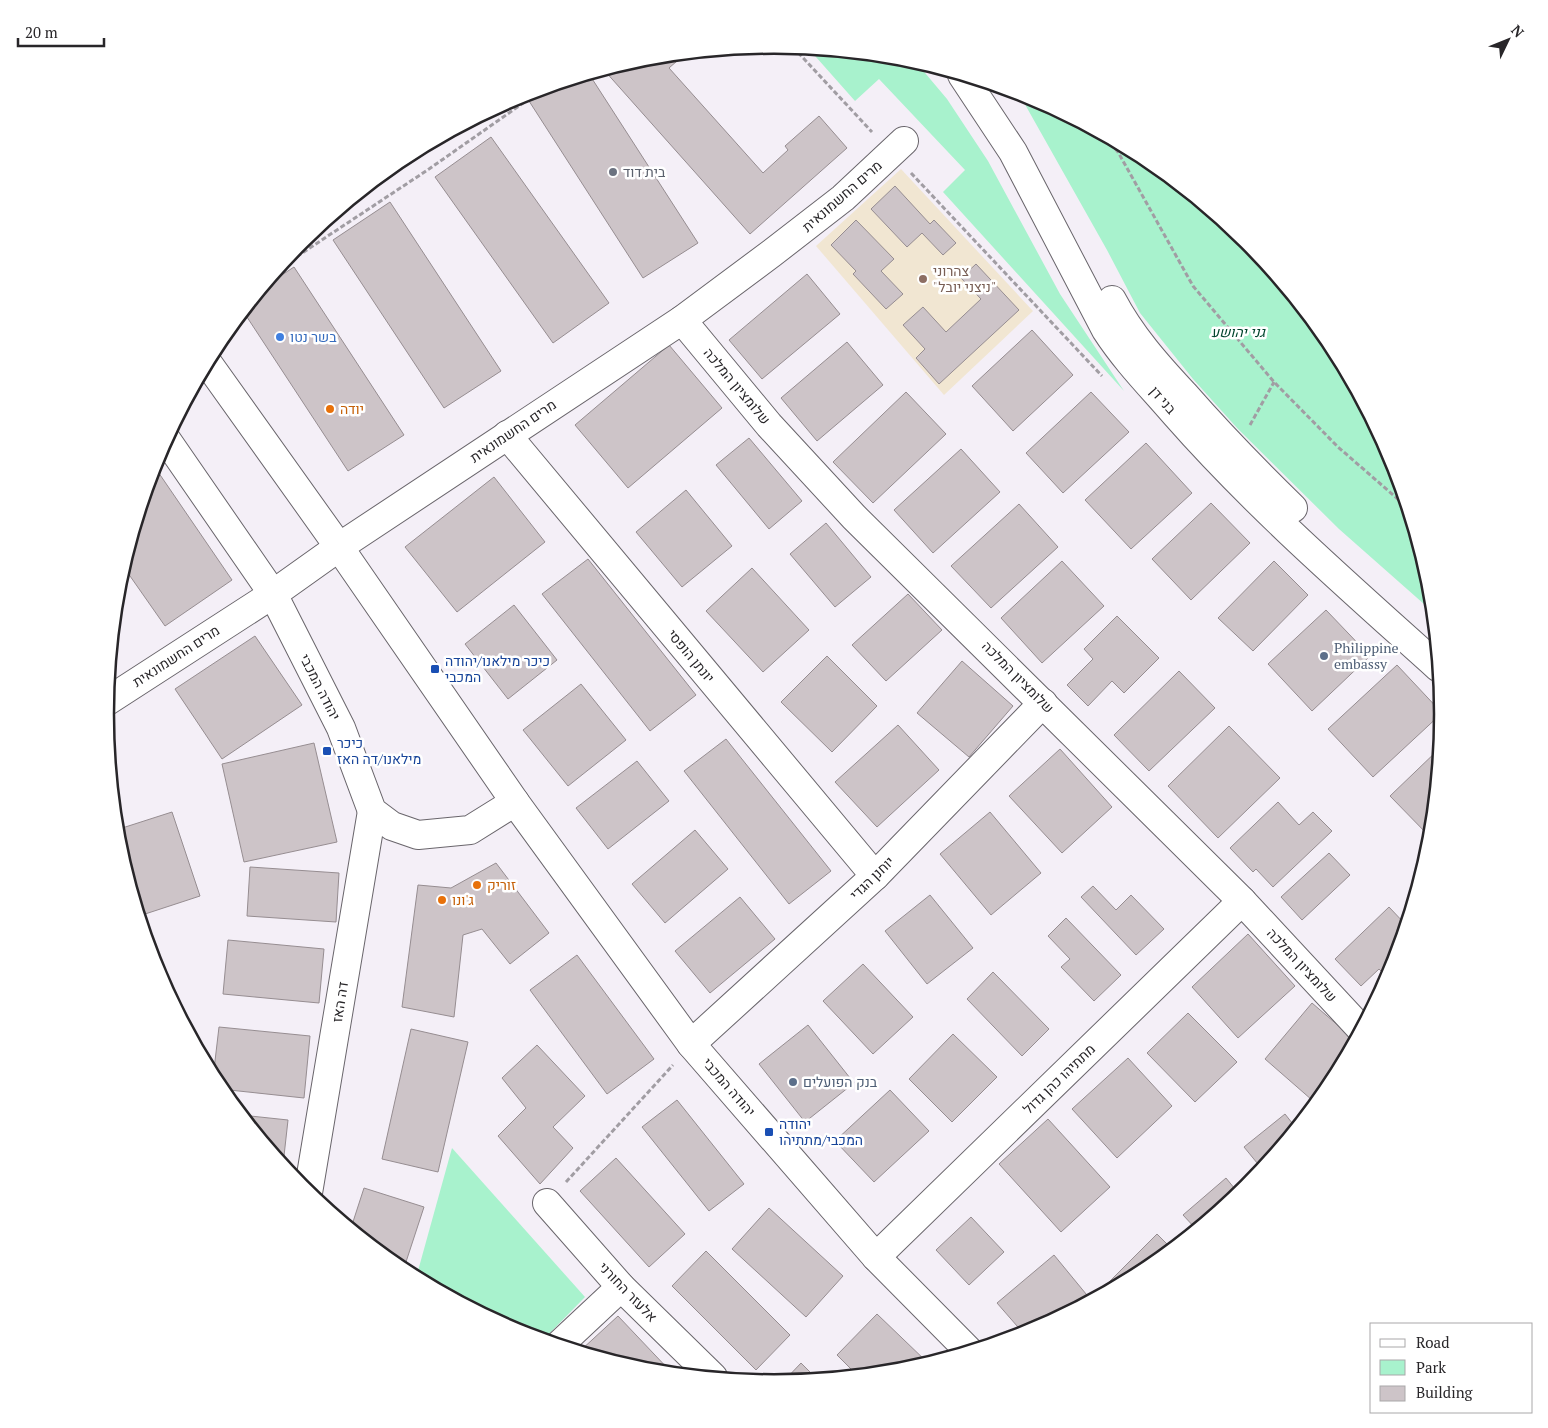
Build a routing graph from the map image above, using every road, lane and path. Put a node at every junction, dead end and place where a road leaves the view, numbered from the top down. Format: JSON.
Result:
{"nodes":[{"id":1,"x":801,"y":55,"type":"edge"},
{"id":2,"x":967,"y":83,"type":"edge"},
{"id":3,"x":993,"y":92,"type":"edge"},
{"id":4,"x":523,"y":103,"type":"edge"},
{"id":5,"x":898,"y":147,"type":"junction"},
{"id":6,"x":1116,"y":149,"type":"edge"},
{"id":7,"x":301,"y":254,"type":"edge"},
{"id":8,"x":682,"y":320,"type":"junction"},
{"id":9,"x":212,"y":368,"type":"edge"},
{"id":10,"x":1103,"y":377,"type":"dead end"},
{"id":11,"x":1274,"y":382,"type":"junction"},
{"id":12,"x":1249,"y":427,"type":"dead end"},
{"id":13,"x":507,"y":436,"type":"junction"},
{"id":14,"x":171,"y":446,"type":"edge"},
{"id":15,"x":1398,"y":499,"type":"edge"},
{"id":16,"x":339,"y":547,"type":"junction"},
{"id":17,"x":273,"y":594,"type":"junction"},
{"id":18,"x":1430,"y":634,"type":"edge"},
{"id":19,"x":1432,"y":661,"type":"edge"},
{"id":20,"x":114,"y":697,"type":"edge"},
{"id":21,"x":1043,"y":702,"type":"junction"},
{"id":22,"x":515,"y":802,"type":"junction"},
{"id":23,"x":372,"y":810,"type":"junction"},
{"id":24,"x":875,"y":876,"type":"junction"},
{"id":25,"x":1242,"y":901,"type":"junction"},
{"id":26,"x":1357,"y":1024,"type":"edge"},
{"id":27,"x":691,"y":1044,"type":"junction"},
{"id":28,"x":310,"y":1183,"type":"edge"},
{"id":29,"x":547,"y":1203,"type":"joint"},
{"id":30,"x":876,"y":1257,"type":"junction"},
{"id":31,"x":622,"y":1287,"type":"junction"},
{"id":32,"x":564,"y":1340,"type":"edge"},
{"id":33,"x":964,"y":1346,"type":"edge"},
{"id":34,"x":706,"y":1371,"type":"edge"}],
"edges":[{"from":1,"to":5,"type":"path"},
{"from":2,"to":19,"type":"street","name":"בני דן"},
{"from":3,"to":18,"type":"street","name":"בני דן"},
{"from":4,"to":7,"type":"path"},
{"from":5,"to":8,"type":"street","name":"מרים החשמונאית"},
{"from":5,"to":10,"type":"path"},
{"from":6,"to":11,"type":"path"},
{"from":8,"to":13,"type":"street","name":"מרים החשמונאית"},
{"from":8,"to":21,"type":"street","name":"שלומציון המלכה"},
{"from":9,"to":16,"type":"street","name":"יהודה המכבי"},
{"from":11,"to":12,"type":"path"},
{"from":11,"to":15,"type":"path"},
{"from":13,"to":16,"type":"street","name":"מרים החשמונאית"},
{"from":13,"to":24,"type":"street","name":"יונתן הופסי"},
{"from":14,"to":17,"type":"street","name":"יהודה המכבי"},
{"from":16,"to":17,"type":"street","name":"מרים החשמונאית"},
{"from":16,"to":22,"type":"street","name":"יהודה המכבי"},
{"from":17,"to":20,"type":"street","name":"מרים החשמונאית"},
{"from":17,"to":23,"type":"street","name":"יהודה המכבי"},
{"from":21,"to":24,"type":"street","name":"יוחנן הגדי"},
{"from":21,"to":25,"type":"street","name":"שלומציון המלכה"},
{"from":22,"to":23,"type":"street"},
{"from":22,"to":27,"type":"street","name":"יהודה המכבי"},
{"from":23,"to":28,"type":"street","name":"דה האז"},
{"from":24,"to":27,"type":"street","name":"יוחנן הגדי"},
{"from":25,"to":26,"type":"street","name":"שלומציון המלכה"},
{"from":25,"to":30,"type":"street","name":"מתתיהו כהן גדול"},
{"from":27,"to":29,"type":"path"},
{"from":27,"to":30,"type":"street","name":"יהודה המכבי"},
{"from":29,"to":31,"type":"street","name":"אלעזר החורני"},
{"from":30,"to":33,"type":"street","name":"יהודה המכבי"},
{"from":31,"to":32,"type":"street"},
{"from":31,"to":34,"type":"street","name":"אלעזר החורני"}]}
